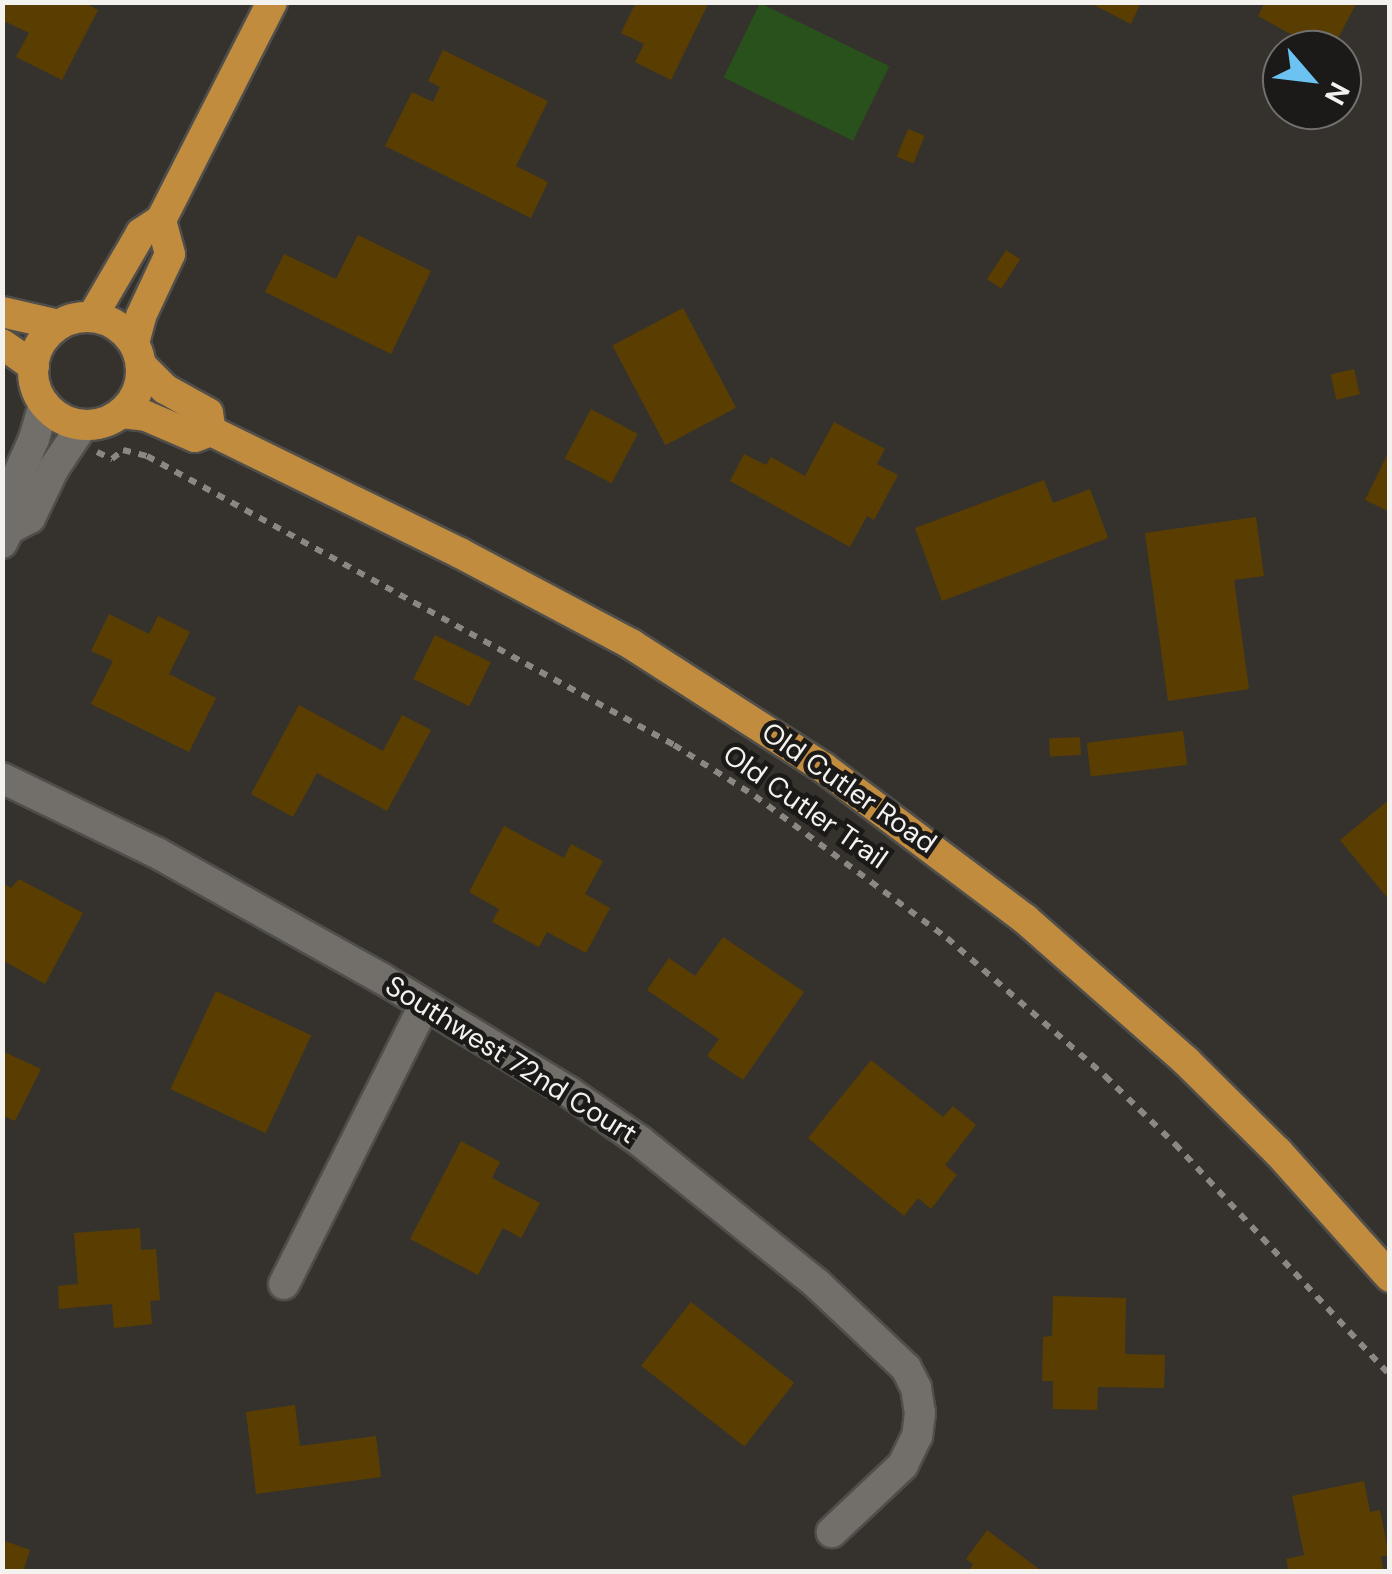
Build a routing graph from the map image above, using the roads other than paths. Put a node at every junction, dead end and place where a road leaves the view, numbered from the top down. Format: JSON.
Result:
{"nodes":[{"id":1,"x":272,"y":2,"type":"edge"},
{"id":2,"x":161,"y":220,"type":"junction"},
{"id":3,"x":2,"y":312,"type":"edge"},
{"id":4,"x":92,"y":318,"type":"junction"},
{"id":5,"x":59,"y":326,"type":"junction"},
{"id":6,"x":2,"y":344,"type":"edge"},
{"id":7,"x":137,"y":354,"type":"junction"},
{"id":8,"x":34,"y":366,"type":"junction"},
{"id":9,"x":44,"y":403,"type":"junction"},
{"id":10,"x":122,"y":413,"type":"junction"},
{"id":11,"x":211,"y":431,"type":"junction"},
{"id":12,"x":83,"y":436,"type":"junction"},
{"id":13,"x":6,"y":536,"type":"edge"},
{"id":14,"x":2,"y":778,"type":"edge"},
{"id":15,"x":424,"y":1006,"type":"junction"},
{"id":16,"x":1390,"y":1278,"type":"edge"},
{"id":17,"x":284,"y":1284,"type":"dead end"},
{"id":18,"x":832,"y":1532,"type":"dead end"}],
"edges":[{"from":1,"to":2,"type":"main road"},
{"from":2,"to":4,"type":"main road"},
{"from":2,"to":7,"type":"main road"},
{"from":3,"to":5,"type":"main road"},
{"from":4,"to":5,"type":"main road"},
{"from":4,"to":7,"type":"main road","name":"Old Cutler Road"},
{"from":5,"to":8,"type":"main road"},
{"from":6,"to":8,"type":"main road"},
{"from":7,"to":10,"type":"main road"},
{"from":7,"to":11,"type":"main road","name":"Old Cutler Road"},
{"from":8,"to":9,"type":"main road"},
{"from":9,"to":12,"type":"main road"},
{"from":9,"to":13,"type":"street"},
{"from":10,"to":11,"type":"main road","name":"Old Cutler Road"},
{"from":10,"to":12,"type":"main road"},
{"from":11,"to":16,"type":"main road","name":"Old Cutler Road"},
{"from":12,"to":13,"type":"street"},
{"from":14,"to":15,"type":"street","name":"Southwest 72nd Court"},
{"from":15,"to":17,"type":"street"},
{"from":15,"to":18,"type":"street","name":"Southwest 72nd Court"}]}
